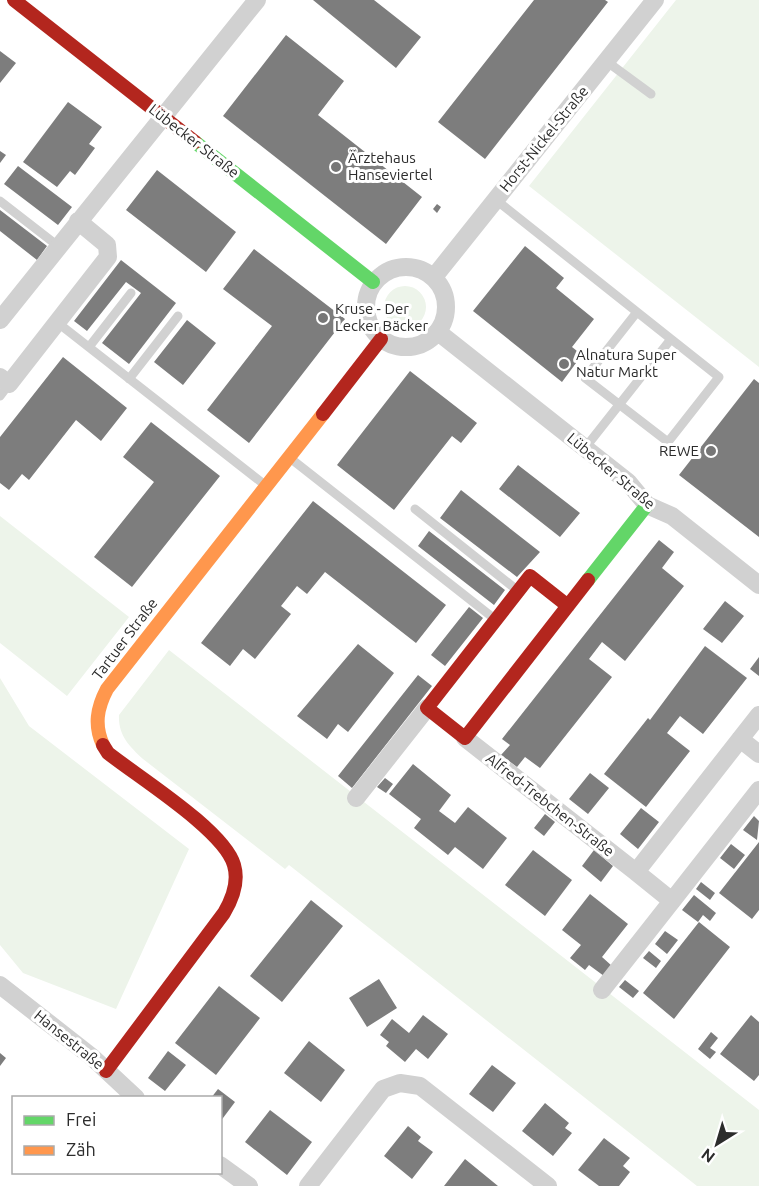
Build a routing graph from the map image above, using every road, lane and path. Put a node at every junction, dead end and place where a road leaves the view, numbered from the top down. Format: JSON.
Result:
{"nodes":[{"id":1,"x":14,"y":0,"type":"edge"},
{"id":2,"x":257,"y":0,"type":"edge"},
{"id":3,"x":652,"y":1,"type":"edge"},
{"id":4,"x":606,"y":61,"type":"junction"},
{"id":5,"x":651,"y":94,"type":"dead end"},
{"id":6,"x":164,"y":118,"type":"junction"},
{"id":7,"x":496,"y":200,"type":"junction"},
{"id":8,"x":0,"y":201,"type":"edge"},
{"id":9,"x":78,"y":221,"type":"junction"},
{"id":10,"x":58,"y":246,"type":"junction"},
{"id":11,"x":434,"y":278,"type":"junction"},
{"id":12,"x":373,"y":282,"type":"junction"},
{"id":13,"x":131,"y":293,"type":"dead end"},
{"id":14,"x":637,"y":312,"type":"junction"},
{"id":15,"x":178,"y":316,"type":"dead end"},
{"id":16,"x":0,"y":320,"type":"edge"},
{"id":17,"x":58,"y":323,"type":"junction"},
{"id":18,"x":438,"y":332,"type":"junction"},
{"id":19,"x":381,"y":339,"type":"junction"},
{"id":20,"x":671,"y":339,"type":"junction"},
{"id":21,"x":89,"y":347,"type":"junction"},
{"id":22,"x":129,"y":379,"type":"junction"},
{"id":23,"x":3,"y":386,"type":"edge"},
{"id":24,"x":619,"y":404,"type":"junction"},
{"id":25,"x":585,"y":448,"type":"junction"},
{"id":26,"x":288,"y":456,"type":"junction"},
{"id":27,"x":265,"y":485,"type":"junction"},
{"id":28,"x":647,"y":505,"type":"junction"},
{"id":29,"x":415,"y":509,"type":"dead end"},
{"id":30,"x":759,"y":585,"type":"edge"},
{"id":31,"x":518,"y":591,"type":"junction"},
{"id":32,"x":568,"y":606,"type":"junction"},
{"id":33,"x":496,"y":620,"type":"junction"},
{"id":34,"x":427,"y":708,"type":"junction"},
{"id":35,"x":759,"y":715,"type":"edge"},
{"id":36,"x":465,"y":738,"type":"junction"},
{"id":37,"x":740,"y":739,"type":"junction"},
{"id":38,"x":759,"y":754,"type":"edge"},
{"id":39,"x":759,"y":790,"type":"edge"},
{"id":40,"x":356,"y":798,"type":"dead end"},
{"id":41,"x":636,"y":872,"type":"junction"},
{"id":42,"x":672,"y":901,"type":"junction"},
{"id":43,"x":0,"y":985,"type":"edge"},
{"id":44,"x":602,"y":990,"type":"dead end"},
{"id":45,"x":106,"y":1071,"type":"junction"},
{"id":46,"x":134,"y":1096,"type":"edge"},
{"id":47,"x":222,"y":1166,"type":"edge"},
{"id":48,"x":249,"y":1186,"type":"edge"},
{"id":49,"x":308,"y":1186,"type":"edge"},
{"id":50,"x":548,"y":1186,"type":"edge"}],
"edges":[{"from":1,"to":6,"type":"street","name":"Lübecker Straße"},
{"from":2,"to":6,"type":"street"},
{"from":3,"to":4,"type":"street","name":"Horst-Nickel-Straße"},
{"from":4,"to":5,"type":"lane"},
{"from":4,"to":7,"type":"street","name":"Horst-Nickel-Straße"},
{"from":6,"to":9,"type":"street"},
{"from":6,"to":12,"type":"street","name":"Lübecker Straße"},
{"from":7,"to":11,"type":"street","name":"Horst-Nickel-Straße"},
{"from":7,"to":14,"type":"lane"},
{"from":8,"to":10,"type":"lane"},
{"from":9,"to":10,"type":"street"},
{"from":9,"to":17,"type":"street"},
{"from":10,"to":16,"type":"street"},
{"from":11,"to":12,"type":"street"},
{"from":11,"to":18,"type":"street"},
{"from":12,"to":19,"type":"street"},
{"from":13,"to":21,"type":"lane"},
{"from":14,"to":20,"type":"lane"},
{"from":14,"to":24,"type":"lane"},
{"from":15,"to":22,"type":"lane"},
{"from":17,"to":21,"type":"lane"},
{"from":17,"to":23,"type":"street"},
{"from":18,"to":19,"type":"street"},
{"from":18,"to":25,"type":"street","name":"Lübecker Straße"},
{"from":19,"to":26,"type":"street","name":"Tartuer Straße"},
{"from":20,"to":24,"type":"lane"},
{"from":20,"to":24,"type":"lane"},
{"from":21,"to":22,"type":"lane"},
{"from":22,"to":27,"type":"lane"},
{"from":24,"to":25,"type":"lane"},
{"from":25,"to":28,"type":"street","name":"Lübecker Straße"},
{"from":26,"to":27,"type":"street","name":"Tartuer Straße"},
{"from":26,"to":33,"type":"lane"},
{"from":27,"to":45,"type":"street","name":"Tartuer Straße"},
{"from":28,"to":30,"type":"street","name":"Lübecker Straße"},
{"from":28,"to":32,"type":"street"},
{"from":29,"to":31,"type":"lane"},
{"from":31,"to":32,"type":"street"},
{"from":31,"to":33,"type":"street"},
{"from":32,"to":36,"type":"street"},
{"from":33,"to":34,"type":"street"},
{"from":34,"to":36,"type":"street","name":"Alfred-Trebchen-Straße"},
{"from":34,"to":40,"type":"street"},
{"from":35,"to":37,"type":"street"},
{"from":36,"to":41,"type":"street","name":"Alfred-Trebchen-Straße"},
{"from":37,"to":38,"type":"street"},
{"from":37,"to":41,"type":"street"},
{"from":39,"to":42,"type":"street"},
{"from":41,"to":42,"type":"street","name":"Alfred-Trebchen-Straße"},
{"from":42,"to":44,"type":"street"},
{"from":43,"to":45,"type":"street","name":"Hansestraße"},
{"from":45,"to":46,"type":"street","name":"Hansestraße"},
{"from":47,"to":48,"type":"street"},
{"from":49,"to":50,"type":"street"}]}
